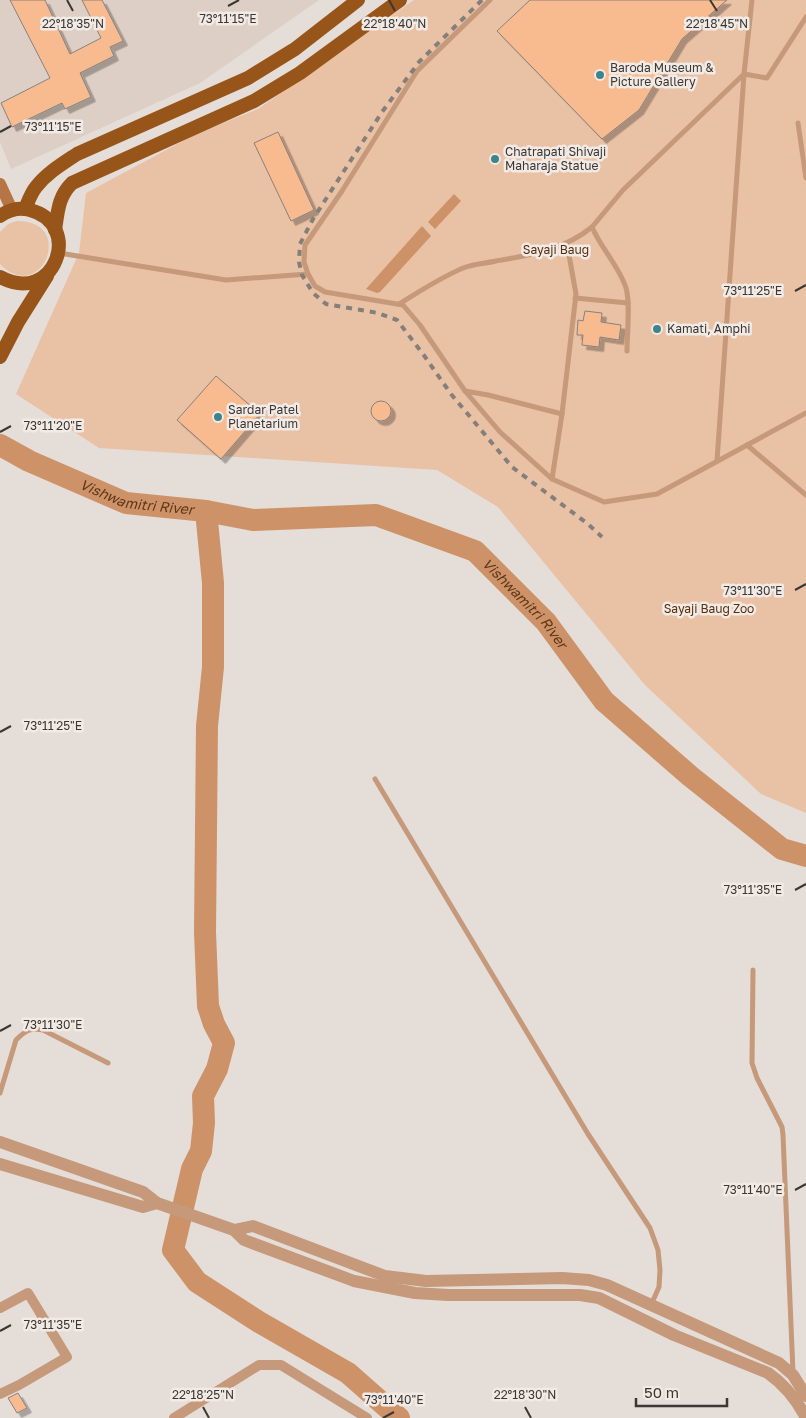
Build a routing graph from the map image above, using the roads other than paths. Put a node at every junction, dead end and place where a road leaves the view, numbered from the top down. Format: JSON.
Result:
{"nodes":[{"id":1,"x":358,"y":0,"type":"edge"},
{"id":2,"x":400,"y":0,"type":"edge"},
{"id":3,"x":490,"y":0,"type":"edge"},
{"id":4,"x":752,"y":0,"type":"edge"},
{"id":5,"x":806,"y":17,"type":"edge"},
{"id":6,"x":744,"y":74,"type":"junction"},
{"id":7,"x":798,"y":123,"type":"dead end"},
{"id":8,"x":806,"y":178,"type":"edge"},
{"id":9,"x":0,"y":184,"type":"edge"},
{"id":10,"x":12,"y":211,"type":"edge"},
{"id":11,"x":592,"y":227,"type":"junction"},
{"id":12,"x":55,"y":230,"type":"junction"},
{"id":13,"x":567,"y":244,"type":"junction"},
{"id":14,"x":59,"y":253,"type":"junction"},
{"id":15,"x":50,"y":271,"type":"junction"},
{"id":16,"x":308,"y":274,"type":"junction"},
{"id":17,"x":0,"y":277,"type":"edge"},
{"id":18,"x":575,"y":298,"type":"junction"},
{"id":19,"x":628,"y":303,"type":"junction"},
{"id":20,"x":399,"y":304,"type":"junction"},
{"id":21,"x":627,"y":351,"type":"dead end"},
{"id":22,"x":0,"y":357,"type":"edge"},
{"id":23,"x":465,"y":391,"type":"junction"},
{"id":24,"x":806,"y":413,"type":"edge"},
{"id":25,"x":562,"y":414,"type":"junction"},
{"id":26,"x":747,"y":445,"type":"junction"},
{"id":27,"x":718,"y":460,"type":"junction"},
{"id":28,"x":552,"y":479,"type":"junction"},
{"id":29,"x":806,"y":495,"type":"edge"},
{"id":30,"x":375,"y":779,"type":"dead end"},
{"id":31,"x":753,"y":970,"type":"dead end"},
{"id":32,"x":108,"y":1063,"type":"dead end"},
{"id":33,"x":0,"y":1093,"type":"edge"},
{"id":34,"x":0,"y":1142,"type":"edge"},
{"id":35,"x":0,"y":1164,"type":"edge"},
{"id":36,"x":157,"y":1203,"type":"junction"},
{"id":37,"x":234,"y":1230,"type":"junction"},
{"id":38,"x":502,"y":1278,"type":"junction"},
{"id":39,"x":593,"y":1281,"type":"junction"},
{"id":40,"x":500,"y":1295,"type":"junction"},
{"id":41,"x":589,"y":1297,"type":"junction"},
{"id":42,"x":652,"y":1305,"type":"junction"},
{"id":43,"x":0,"y":1308,"type":"edge"},
{"id":44,"x":793,"y":1375,"type":"junction"},
{"id":45,"x":0,"y":1394,"type":"edge"},
{"id":46,"x":792,"y":1394,"type":"junction"},
{"id":47,"x":806,"y":1396,"type":"edge"},
{"id":48,"x":804,"y":1411,"type":"edge"},
{"id":49,"x":365,"y":1417,"type":"edge"},
{"id":50,"x":174,"y":1418,"type":"edge"}],
"edges":[{"from":1,"to":10,"type":"highway"},
{"from":2,"to":12,"type":"highway"},
{"from":3,"to":16,"type":"lane"},
{"from":4,"to":6,"type":"lane"},
{"from":5,"to":6,"type":"lane"},
{"from":6,"to":11,"type":"lane"},
{"from":6,"to":27,"type":"lane"},
{"from":7,"to":8,"type":"lane"},
{"from":9,"to":10,"type":"main road"},
{"from":10,"to":12,"type":"highway"},
{"from":11,"to":13,"type":"lane"},
{"from":11,"to":19,"type":"lane"},
{"from":12,"to":14,"type":"highway"},
{"from":13,"to":18,"type":"lane"},
{"from":13,"to":20,"type":"lane"},
{"from":14,"to":15,"type":"highway"},
{"from":14,"to":16,"type":"lane"},
{"from":15,"to":17,"type":"highway"},
{"from":15,"to":22,"type":"highway"},
{"from":16,"to":20,"type":"lane"},
{"from":18,"to":19,"type":"lane"},
{"from":18,"to":25,"type":"lane"},
{"from":19,"to":21,"type":"lane"},
{"from":20,"to":23,"type":"lane"},
{"from":23,"to":25,"type":"lane"},
{"from":23,"to":28,"type":"lane"},
{"from":24,"to":26,"type":"lane"},
{"from":25,"to":28,"type":"lane"},
{"from":26,"to":27,"type":"lane"},
{"from":26,"to":29,"type":"lane"},
{"from":27,"to":28,"type":"lane"},
{"from":30,"to":42,"type":"lane"},
{"from":31,"to":44,"type":"lane"},
{"from":32,"to":33,"type":"lane"},
{"from":34,"to":36,"type":"street"},
{"from":35,"to":36,"type":"street"},
{"from":36,"to":37,"type":"street"},
{"from":37,"to":38,"type":"street"},
{"from":37,"to":40,"type":"street"},
{"from":38,"to":39,"type":"street"},
{"from":38,"to":40,"type":"street"},
{"from":39,"to":41,"type":"street"},
{"from":39,"to":42,"type":"street"},
{"from":40,"to":41,"type":"street"},
{"from":41,"to":46,"type":"street"},
{"from":42,"to":44,"type":"street"},
{"from":43,"to":45,"type":"street"},
{"from":44,"to":46,"type":"lane"},
{"from":44,"to":47,"type":"street"},
{"from":46,"to":48,"type":"street"},
{"from":49,"to":50,"type":"street"}]}
